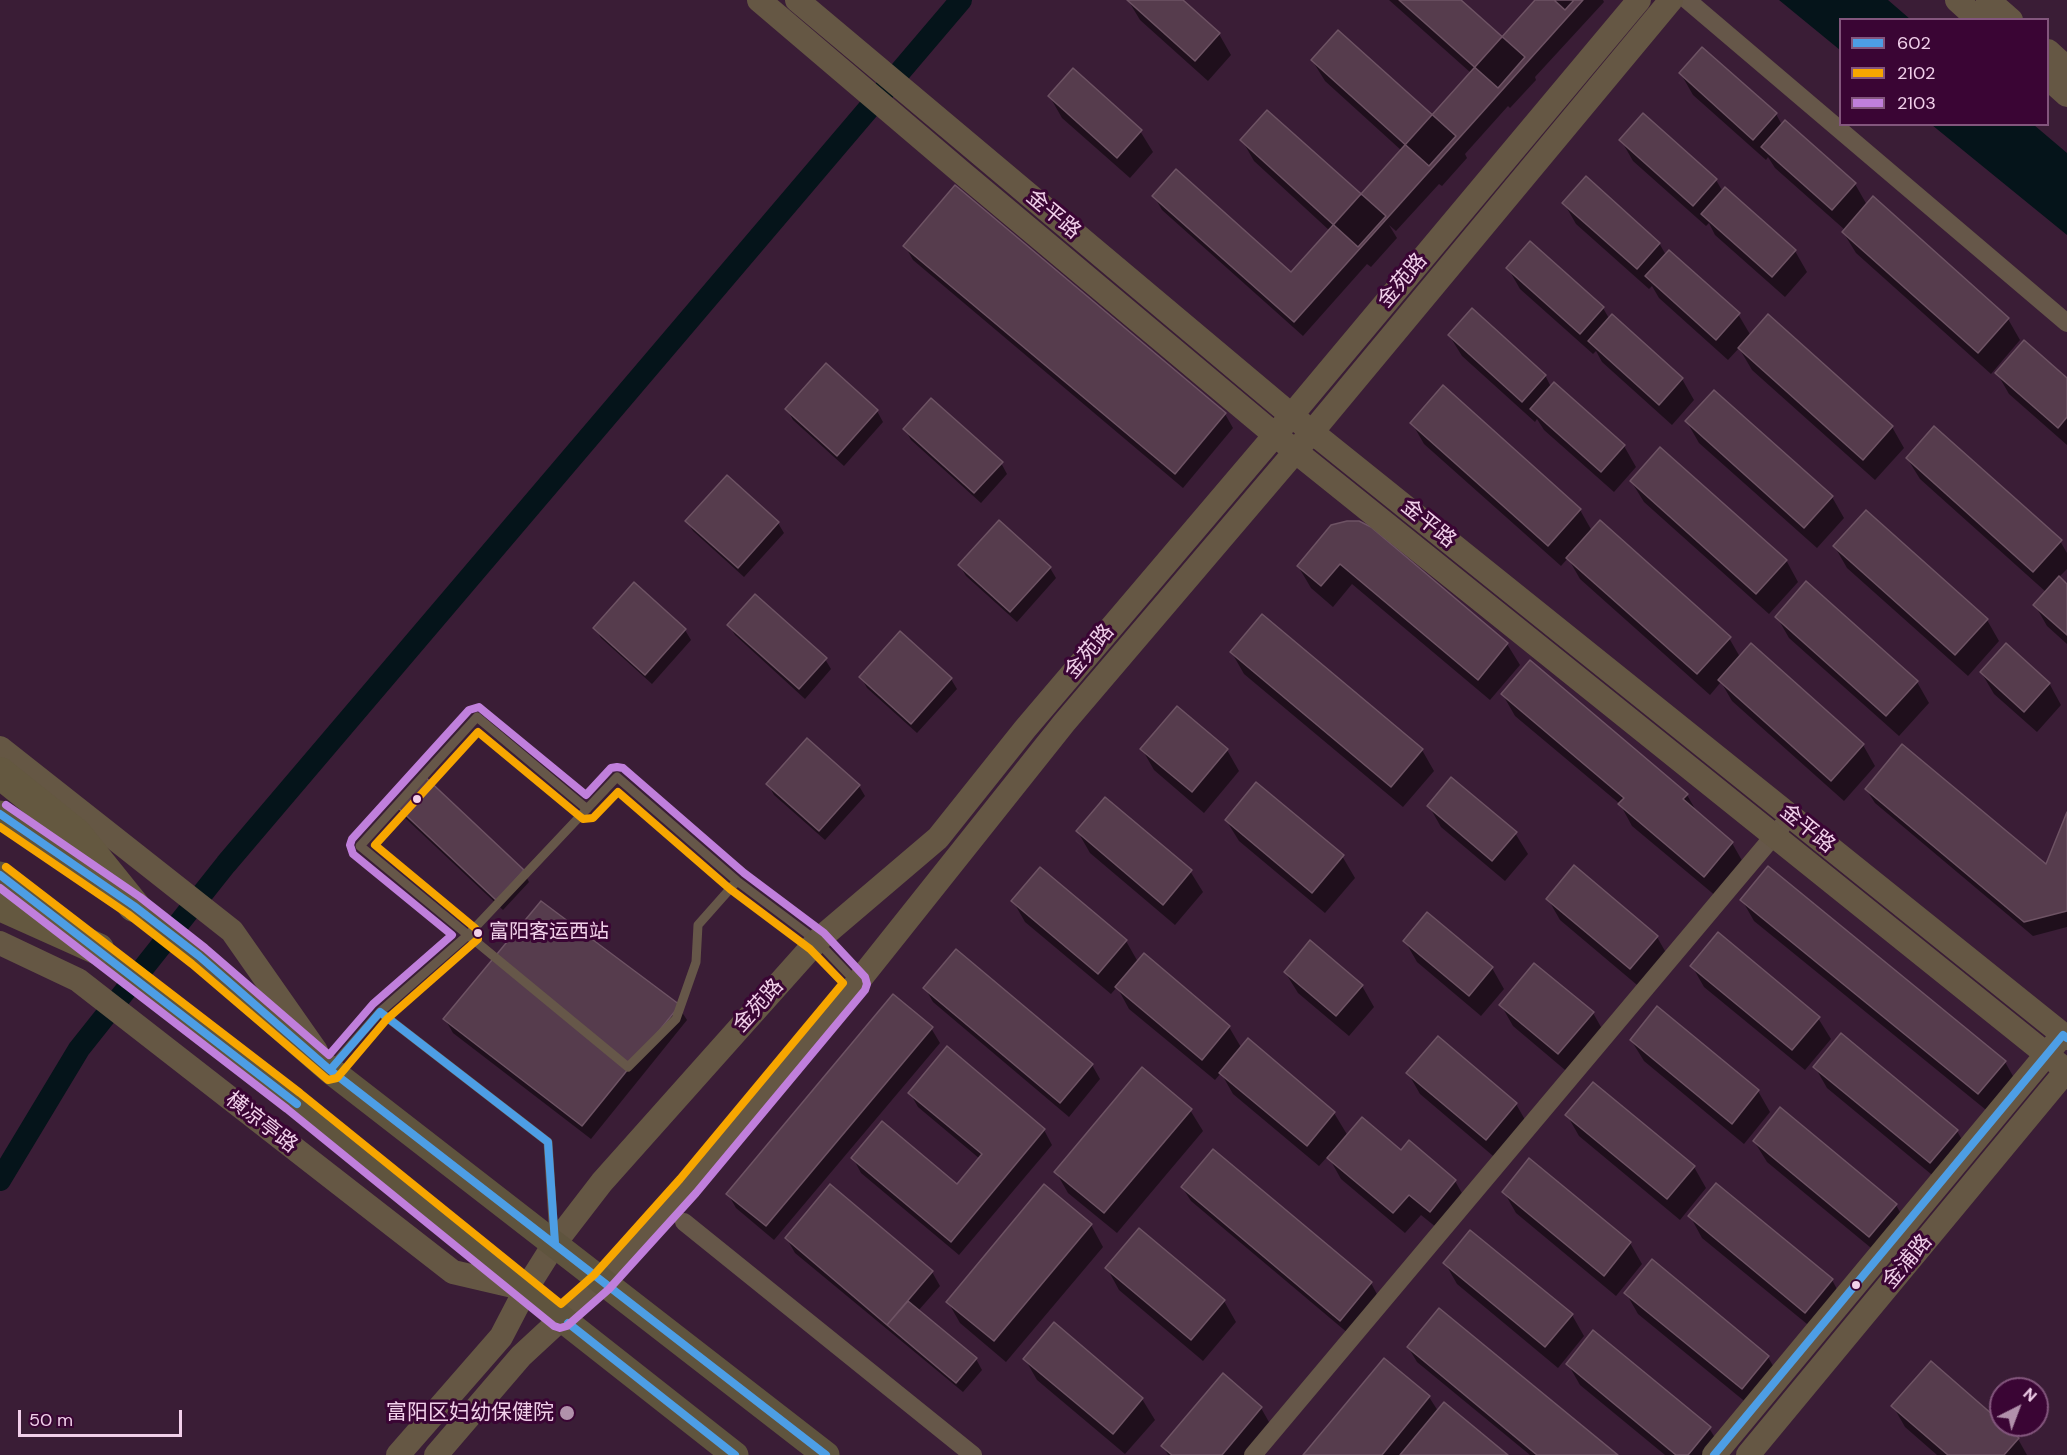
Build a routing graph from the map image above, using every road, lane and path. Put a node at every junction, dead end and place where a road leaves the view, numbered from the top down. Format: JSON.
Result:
{"nodes":[{"id":1,"x":759,"y":0,"type":"edge"},
{"id":2,"x":797,"y":0,"type":"edge"},
{"id":3,"x":1639,"y":0,"type":"edge"},
{"id":4,"x":1671,"y":0,"type":"edge"},
{"id":5,"x":1687,"y":0,"type":"edge"},
{"id":6,"x":1957,"y":0,"type":"edge"},
{"id":7,"x":1988,"y":0,"type":"edge"},
{"id":8,"x":1977,"y":18,"type":"edge"},
{"id":9,"x":2009,"y":18,"type":"edge"},
{"id":10,"x":2049,"y":52,"type":"edge"},
{"id":11,"x":2067,"y":68,"type":"edge"},
{"id":12,"x":2049,"y":79,"type":"edge"},
{"id":13,"x":2067,"y":94,"type":"edge"},
{"id":14,"x":2067,"y":323,"type":"edge"},
{"id":15,"x":1291,"y":415,"type":"junction"},
{"id":16,"x":1312,"y":432,"type":"junction"},
{"id":17,"x":1275,"y":435,"type":"junction"},
{"id":18,"x":1295,"y":451,"type":"junction"},
{"id":19,"x":0,"y":748,"type":"edge"},
{"id":20,"x":0,"y":773,"type":"edge"},
{"id":21,"x":587,"y":809,"type":"junction"},
{"id":22,"x":0,"y":814,"type":"edge"},
{"id":23,"x":1791,"y":816,"type":"junction"},
{"id":24,"x":1775,"y":834,"type":"junction"},
{"id":25,"x":0,"y":874,"type":"edge"},
{"id":26,"x":737,"y":880,"type":"junction"},
{"id":27,"x":0,"y":905,"type":"edge"},
{"id":28,"x":134,"y":906,"type":"junction"},
{"id":29,"x":468,"y":935,"type":"junction"},
{"id":30,"x":818,"y":941,"type":"junction"},
{"id":31,"x":0,"y":943,"type":"edge"},
{"id":32,"x":98,"y":949,"type":"junction"},
{"id":33,"x":856,"y":983,"type":"junction"},
{"id":34,"x":380,"y":1012,"type":"junction"},
{"id":35,"x":2066,"y":1032,"type":"edge"},
{"id":36,"x":2047,"y":1054,"type":"junction"},
{"id":37,"x":330,"y":1070,"type":"junction"},
{"id":38,"x":2067,"y":1070,"type":"edge"},
{"id":39,"x":684,"y":1222,"type":"dead end"},
{"id":40,"x":555,"y":1243,"type":"junction"},
{"id":41,"x":601,"y":1282,"type":"junction"},
{"id":42,"x":526,"y":1289,"type":"junction"},
{"id":43,"x":561,"y":1318,"type":"junction"},
{"id":44,"x":398,"y":1455,"type":"edge"},
{"id":45,"x":436,"y":1455,"type":"edge"},
{"id":46,"x":735,"y":1455,"type":"edge"},
{"id":47,"x":826,"y":1455,"type":"edge"},
{"id":48,"x":973,"y":1455,"type":"edge"},
{"id":49,"x":1253,"y":1455,"type":"edge"},
{"id":50,"x":1714,"y":1455,"type":"edge"},
{"id":51,"x":1748,"y":1455,"type":"edge"}],
"edges":[{"from":1,"to":17,"type":"street","name":"金平路"},
{"from":2,"to":15,"type":"street","name":"金平路"},
{"from":3,"to":15,"type":"street","name":"金苑路"},
{"from":4,"to":16,"type":"street"},
{"from":5,"to":14,"type":"street"},
{"from":6,"to":8,"type":"street"},
{"from":7,"to":9,"type":"street"},
{"from":10,"to":11,"type":"street"},
{"from":12,"to":13,"type":"street"},
{"from":15,"to":16,"type":"street","name":"金平路"},
{"from":15,"to":17,"type":"street","name":"金苑路"},
{"from":16,"to":18,"type":"street"},
{"from":16,"to":23,"type":"street","name":"金平路"},
{"from":17,"to":18,"type":"street","name":"金平路"},
{"from":17,"to":30,"type":"street","name":"金苑路"},
{"from":18,"to":24,"type":"street","name":"金平路"},
{"from":18,"to":33,"type":"street"},
{"from":19,"to":37,"type":"street"},
{"from":20,"to":28,"type":"highway"},
{"from":21,"to":26,"type":"lane"},
{"from":21,"to":29,"type":"lane"},
{"from":21,"to":29,"type":"lane"},
{"from":22,"to":28,"type":"main road"},
{"from":23,"to":24,"type":"street"},
{"from":23,"to":35,"type":"street","name":"金平路"},
{"from":24,"to":36,"type":"street","name":"金平路"},
{"from":24,"to":49,"type":"street"},
{"from":25,"to":32,"type":"main road","name":"横凉亭路"},
{"from":26,"to":29,"type":"lane"},
{"from":26,"to":30,"type":"lane"},
{"from":27,"to":32,"type":"highway"},
{"from":28,"to":37,"type":"main road"},
{"from":29,"to":34,"type":"lane"},
{"from":30,"to":33,"type":"lane"},
{"from":30,"to":40,"type":"street","name":"金苑路"},
{"from":31,"to":42,"type":"street","name":"横凉亭路"},
{"from":32,"to":42,"type":"main road","name":"横凉亭路"},
{"from":33,"to":41,"type":"street"},
{"from":34,"to":37,"type":"lane"},
{"from":34,"to":40,"type":"lane"},
{"from":35,"to":36,"type":"street","name":"金浦路"},
{"from":36,"to":38,"type":"street","name":"金平路"},
{"from":36,"to":50,"type":"street","name":"金浦路"},
{"from":37,"to":40,"type":"main road"},
{"from":38,"to":51,"type":"street","name":"金浦路"},
{"from":39,"to":48,"type":"street"},
{"from":40,"to":41,"type":"main road"},
{"from":40,"to":42,"type":"street","name":"金苑路"},
{"from":41,"to":43,"type":"street"},
{"from":41,"to":47,"type":"main road"},
{"from":42,"to":43,"type":"main road","name":"横凉亭路"},
{"from":42,"to":44,"type":"street","name":"金苑路"},
{"from":43,"to":45,"type":"street"},
{"from":43,"to":46,"type":"main road","name":"横凉亭路"}]}
